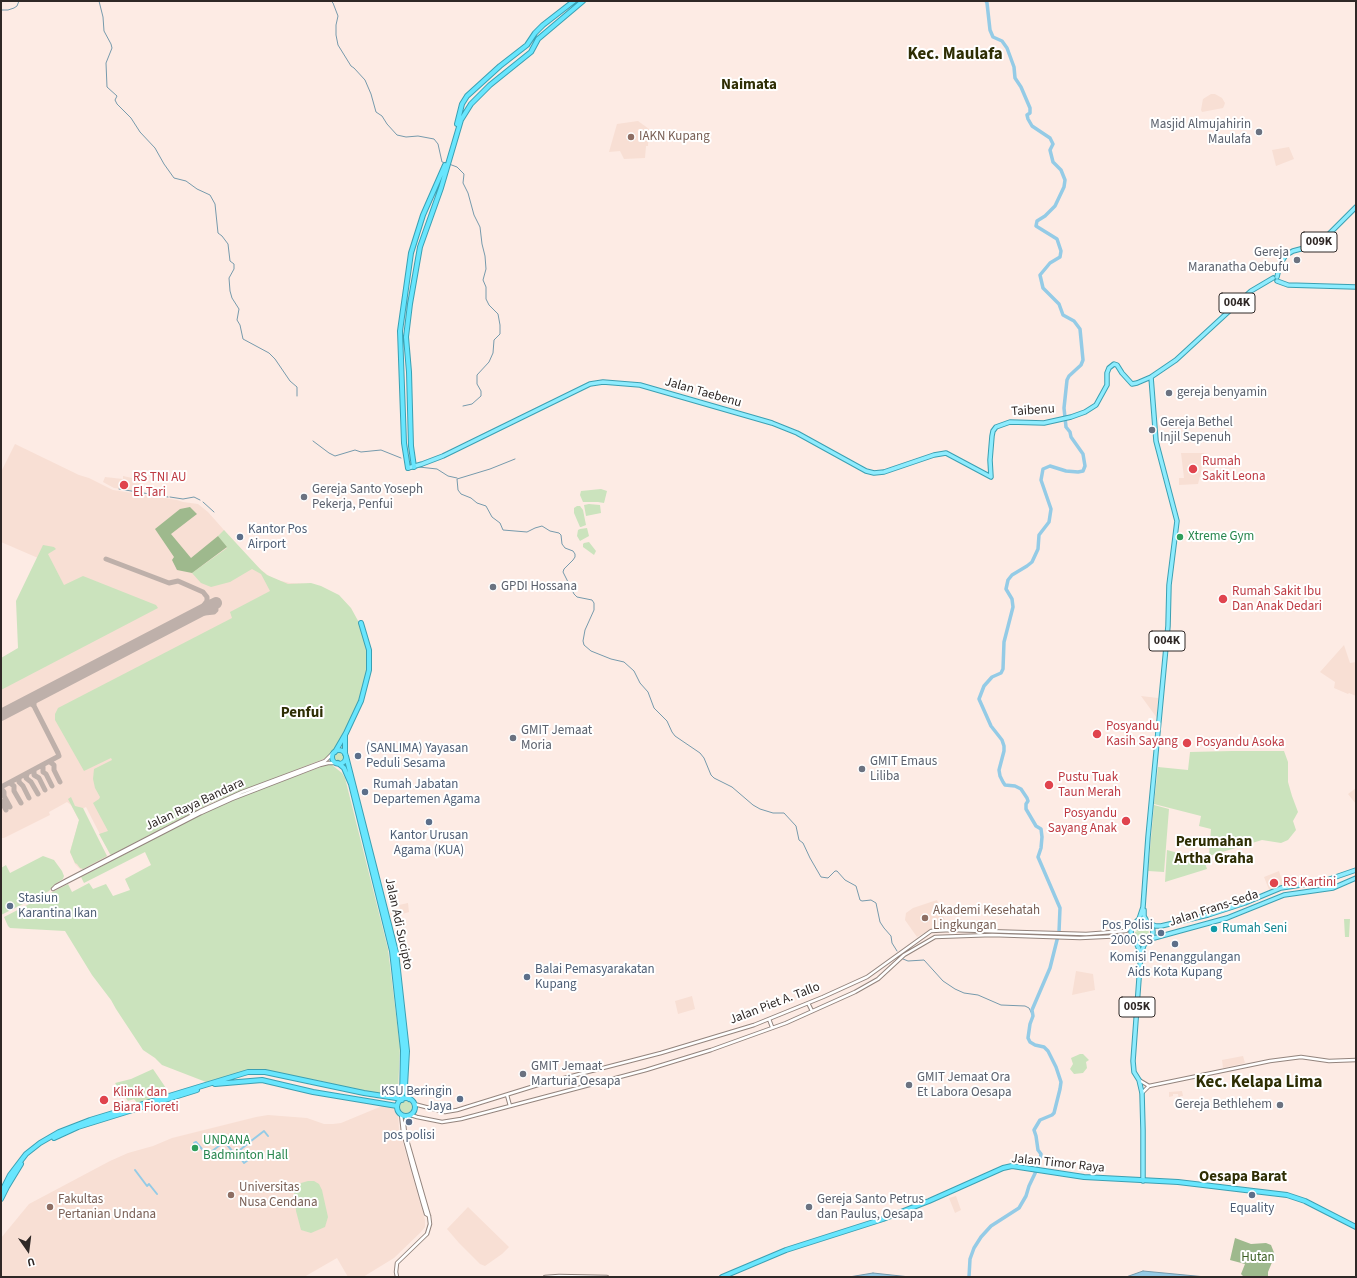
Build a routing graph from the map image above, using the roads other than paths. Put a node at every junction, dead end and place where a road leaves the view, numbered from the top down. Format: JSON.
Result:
{"nodes":[{"id":1,"x":574,"y":1,"type":"edge"},
{"id":2,"x":583,"y":1,"type":"edge"},
{"id":3,"x":450,"y":157,"type":"junction"},
{"id":4,"x":441,"y":180,"type":"junction"},
{"id":5,"x":1356,"y":207,"type":"edge"},
{"id":6,"x":1275,"y":279,"type":"junction"},
{"id":7,"x":1356,"y":286,"type":"edge"},
{"id":8,"x":1152,"y":377,"type":"junction"},
{"id":9,"x":415,"y":467,"type":"junction"},
{"id":10,"x":408,"y":468,"type":"joint"},
{"id":11,"x":991,"y":477,"type":"joint"},
{"id":12,"x":361,"y":623,"type":"dead end"},
{"id":13,"x":346,"y":733,"type":"junction"},
{"id":14,"x":334,"y":752,"type":"junction"},
{"id":15,"x":346,"y":755,"type":"junction"},
{"id":16,"x":337,"y":763,"type":"junction"},
{"id":17,"x":205,"y":810,"type":"junction"},
{"id":18,"x":366,"y":838,"type":"junction"},
{"id":19,"x":1356,"y":870,"type":"edge"},
{"id":20,"x":1356,"y":878,"type":"edge"},
{"id":21,"x":68,"y":881,"type":"junction"},
{"id":22,"x":1316,"y":883,"type":"junction"},
{"id":23,"x":1317,"y":891,"type":"junction"},
{"id":24,"x":1143,"y":907,"type":"junction"},
{"id":25,"x":1221,"y":910,"type":"junction"},
{"id":26,"x":1223,"y":919,"type":"junction"},
{"id":27,"x":1148,"y":923,"type":"junction"},
{"id":28,"x":1134,"y":924,"type":"junction"},
{"id":29,"x":1035,"y":934,"type":"junction"},
{"id":30,"x":1135,"y":940,"type":"junction"},
{"id":31,"x":1148,"y":941,"type":"junction"},
{"id":32,"x":899,"y":953,"type":"junction"},
{"id":33,"x":1141,"y":954,"type":"junction"},
{"id":34,"x":903,"y":955,"type":"junction"},
{"id":35,"x":398,"y":982,"type":"junction"},
{"id":36,"x":808,"y":1003,"type":"junction"},
{"id":37,"x":812,"y":1011,"type":"junction"},
{"id":38,"x":769,"y":1019,"type":"junction"},
{"id":39,"x":772,"y":1027,"type":"junction"},
{"id":40,"x":1356,"y":1060,"type":"edge"},
{"id":41,"x":237,"y":1075,"type":"junction"},
{"id":42,"x":1139,"y":1080,"type":"junction"},
{"id":43,"x":238,"y":1081,"type":"junction"},
{"id":44,"x":1149,"y":1086,"type":"junction"},
{"id":45,"x":1142,"y":1094,"type":"junction"},
{"id":46,"x":507,"y":1095,"type":"junction"},
{"id":47,"x":409,"y":1099,"type":"junction"},
{"id":48,"x":401,"y":1100,"type":"junction"},
{"id":49,"x":414,"y":1104,"type":"junction"},
{"id":50,"x":397,"y":1106,"type":"junction"},
{"id":51,"x":510,"y":1106,"type":"junction"},
{"id":52,"x":401,"y":1114,"type":"junction"},
{"id":53,"x":409,"y":1115,"type":"junction"},
{"id":54,"x":101,"y":1119,"type":"junction"},
{"id":55,"x":1143,"y":1181,"type":"junction"},
{"id":56,"x":1,"y":1196,"type":"edge"},
{"id":57,"x":429,"y":1216,"type":"junction"},
{"id":58,"x":1356,"y":1227,"type":"edge"},
{"id":59,"x":397,"y":1277,"type":"edge"},
{"id":60,"x":545,"y":1277,"type":"edge"},
{"id":61,"x":607,"y":1277,"type":"edge"},
{"id":62,"x":722,"y":1277,"type":"edge"}],
"edges":[{"from":1,"to":3,"type":"highway"},
{"from":2,"to":3,"type":"highway"},
{"from":3,"to":4,"type":"highway"},
{"from":4,"to":9,"type":"highway"},
{"from":4,"to":10,"type":"highway"},
{"from":5,"to":6,"type":"main road","number":"009K"},
{"from":6,"to":7,"type":"main road"},
{"from":6,"to":8,"type":"main road","number":"004K"},
{"from":8,"to":11,"type":"main road","name":"Taibenu"},
{"from":8,"to":24,"type":"main road","number":"004K"},
{"from":9,"to":10,"type":"main road","name":"Jalan Taebenu"},
{"from":9,"to":11,"type":"main road","name":"Jalan Taebenu"},
{"from":12,"to":13,"type":"highway"},
{"from":13,"to":14,"type":"highway"},
{"from":13,"to":15,"type":"highway","name":"Jalan Adi Sucipto"},
{"from":14,"to":15,"type":"highway"},
{"from":14,"to":16,"type":"highway"},
{"from":14,"to":17,"type":"main road","name":"Jalan Raya Bandara"},
{"from":15,"to":16,"type":"highway"},
{"from":15,"to":18,"type":"highway","name":"Jalan Adi Sucipto"},
{"from":16,"to":17,"type":"main road","name":"Jalan Raya Bandara"},
{"from":16,"to":18,"type":"highway","name":"Jalan Adi Sucipto"},
{"from":17,"to":21,"type":"main road","name":"Jalan Raya Bandara"},
{"from":18,"to":35,"type":"highway","name":"Jalan Adi Sucipto"},
{"from":19,"to":22,"type":"main road","name":"Jalan Frans-Seda"},
{"from":20,"to":23,"type":"main road","name":"Jalan Frans-Seda"},
{"from":21,"to":21,"type":"main road"},
{"from":22,"to":23,"type":"main road"},
{"from":22,"to":25,"type":"main road","name":"Jalan Frans-Seda"},
{"from":23,"to":26,"type":"main road","name":"Jalan Frans-Seda"},
{"from":24,"to":27,"type":"main road","number":"004K"},
{"from":24,"to":28,"type":"main road","number":"004K"},
{"from":25,"to":26,"type":"main road"},
{"from":25,"to":27,"type":"main road","name":"Jalan Frans-Seda"},
{"from":26,"to":31,"type":"main road","name":"Jalan Frans-Seda"},
{"from":27,"to":28,"type":"main road"},
{"from":27,"to":31,"type":"main road"},
{"from":28,"to":29,"type":"main road","name":"Jalan Piet A. Tallo"},
{"from":28,"to":30,"type":"main road"},
{"from":29,"to":30,"type":"main road","name":"Jalan Piet A. Tallo"},
{"from":29,"to":32,"type":"main road","name":"Jalan Piet A. Tallo"},
{"from":29,"to":34,"type":"main road","name":"Jalan Piet A. Tallo"},
{"from":30,"to":31,"type":"main road"},
{"from":30,"to":33,"type":"main road","number":"005K"},
{"from":31,"to":33,"type":"main road","number":"005K"},
{"from":32,"to":34,"type":"main road"},
{"from":32,"to":36,"type":"main road","name":"Jalan Piet A. Tallo"},
{"from":33,"to":42,"type":"main road","number":"005K"},
{"from":34,"to":37,"type":"main road","name":"Jalan Piet A. Tallo"},
{"from":35,"to":47,"type":"highway","name":"Jalan Adi Sucipto"},
{"from":35,"to":48,"type":"highway","name":"Jalan Adi Sucipto"},
{"from":36,"to":37,"type":"main road"},
{"from":36,"to":38,"type":"main road","name":"Jalan Piet A. Tallo"},
{"from":37,"to":39,"type":"main road","name":"Jalan Piet A. Tallo"},
{"from":38,"to":39,"type":"main road"},
{"from":38,"to":46,"type":"main road","name":"Jalan Piet A. Tallo"},
{"from":39,"to":51,"type":"main road","name":"Jalan Piet A. Tallo"},
{"from":40,"to":44,"type":"main road"},
{"from":41,"to":43,"type":"highway"},
{"from":41,"to":48,"type":"highway"},
{"from":41,"to":54,"type":"highway"},
{"from":42,"to":44,"type":"main road"},
{"from":42,"to":45,"type":"main road","number":"005K"},
{"from":43,"to":50,"type":"highway"},
{"from":43,"to":54,"type":"highway"},
{"from":44,"to":45,"type":"main road"},
{"from":45,"to":55,"type":"main road","number":"005K"},
{"from":46,"to":49,"type":"main road","name":"Jalan Piet A. Tallo"},
{"from":46,"to":51,"type":"main road"},
{"from":47,"to":48,"type":"highway"},
{"from":47,"to":49,"type":"highway"},
{"from":48,"to":50,"type":"highway"},
{"from":49,"to":53,"type":"highway"},
{"from":50,"to":52,"type":"highway"},
{"from":51,"to":53,"type":"main road","name":"Jalan Piet A. Tallo"},
{"from":52,"to":53,"type":"highway"},
{"from":52,"to":57,"type":"main road"},
{"from":53,"to":57,"type":"main road"},
{"from":54,"to":56,"type":"highway"},
{"from":55,"to":58,"type":"highway","name":"Jalan Timor Raya"},
{"from":55,"to":62,"type":"highway","name":"Jalan Timor Raya"},
{"from":57,"to":59,"type":"main road"},
{"from":60,"to":61,"type":"main road"}]}
